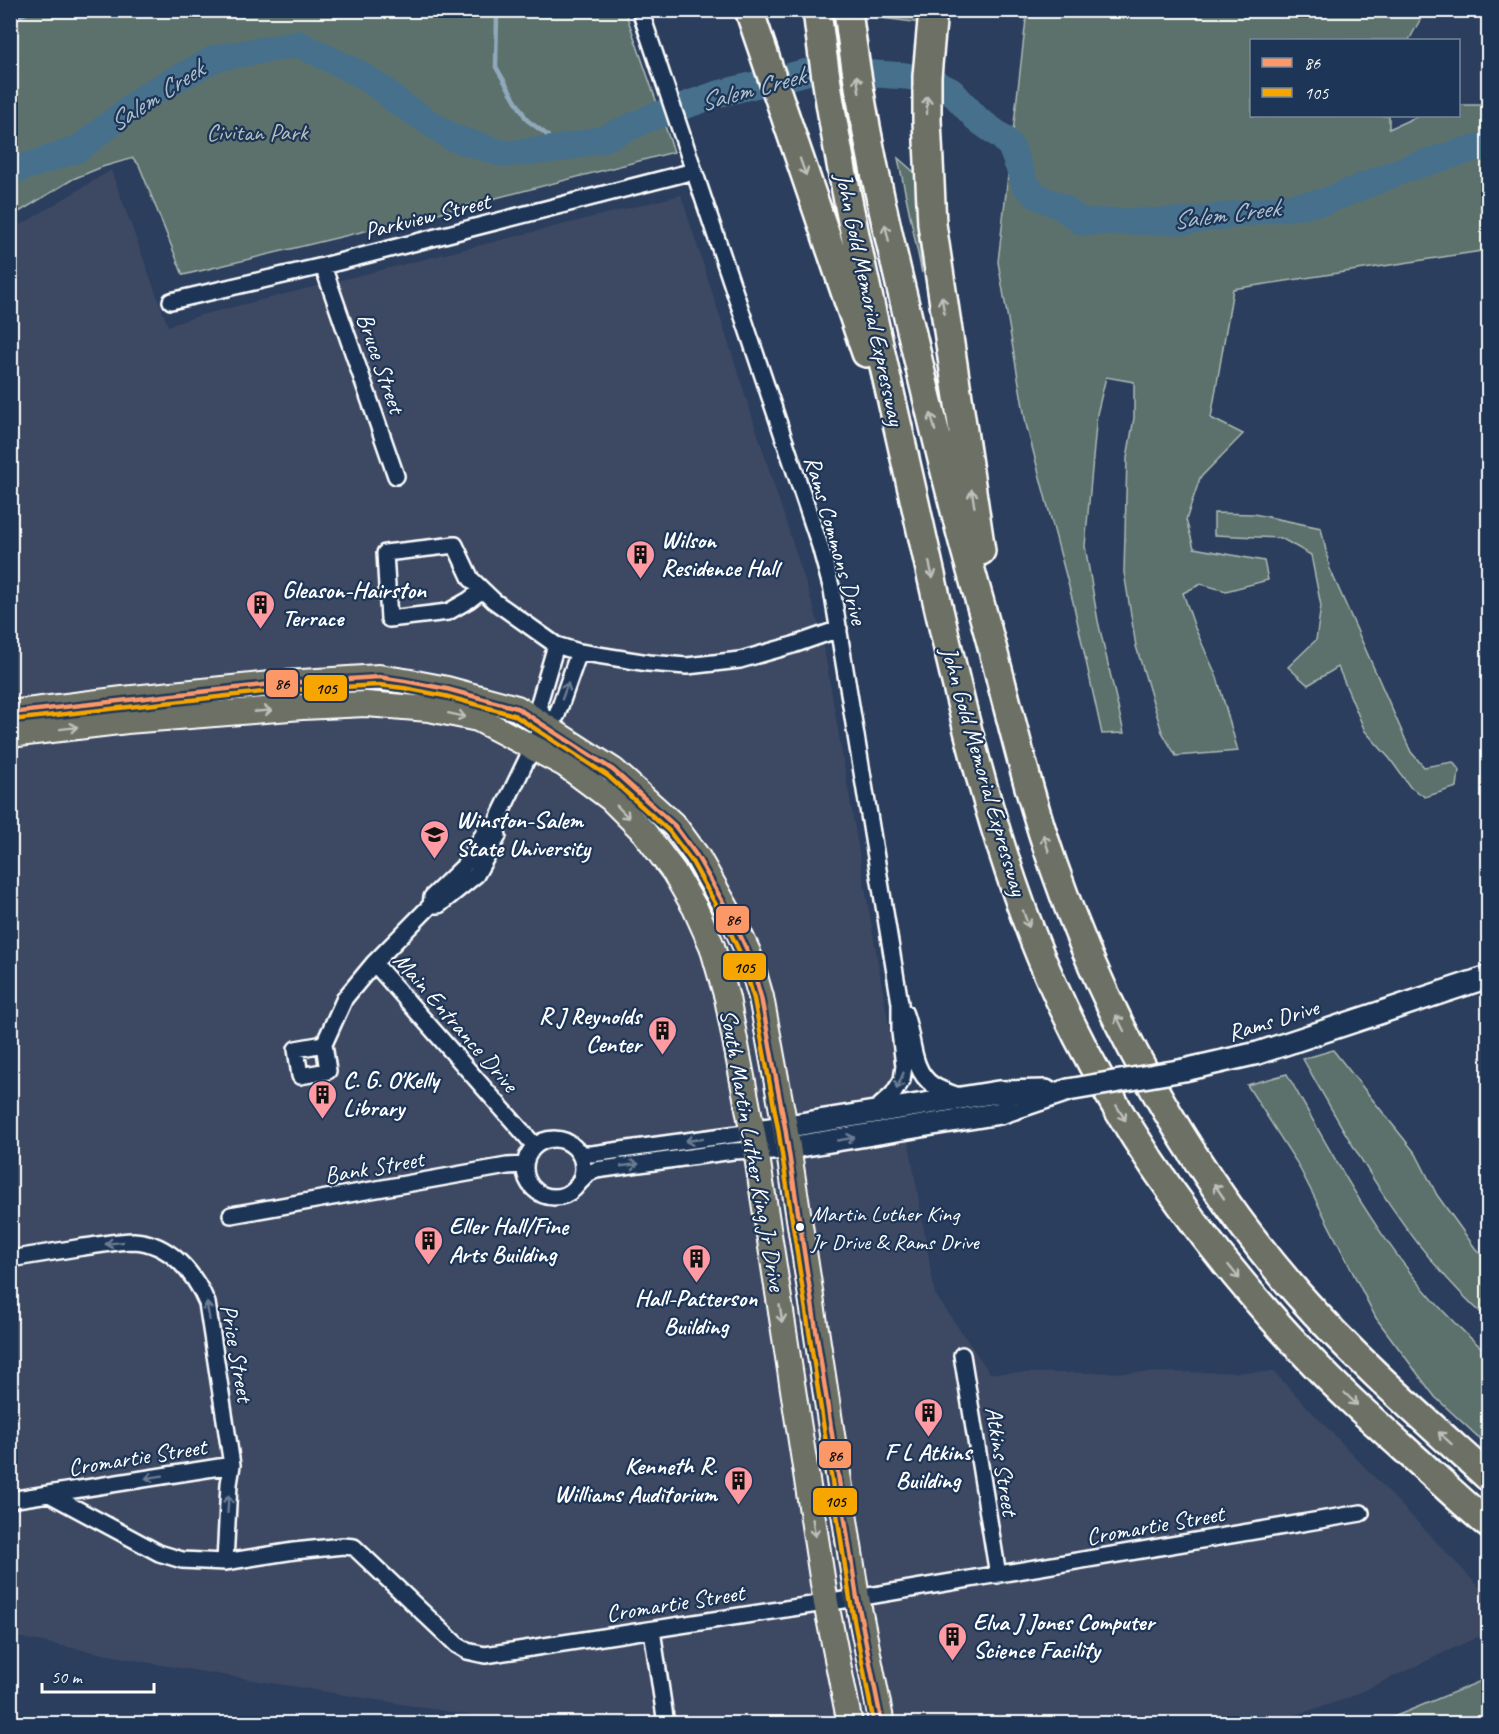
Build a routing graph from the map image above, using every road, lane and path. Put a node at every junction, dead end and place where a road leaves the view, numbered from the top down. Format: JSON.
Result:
{"nodes":[{"id":1,"x":640,"y":10,"type":"edge"},
{"id":2,"x":750,"y":13,"type":"edge"},
{"id":3,"x":817,"y":14,"type":"edge"},
{"id":4,"x":849,"y":16,"type":"edge"},
{"id":5,"x":932,"y":24,"type":"edge"},
{"id":6,"x":694,"y":171,"type":"junction"},
{"id":7,"x":323,"y":266,"type":"junction"},
{"id":8,"x":171,"y":301,"type":"dead end"},
{"id":9,"x":396,"y":476,"type":"dead end"},
{"id":10,"x":917,"y":513,"type":"junction"},
{"id":11,"x":482,"y":590,"type":"junction"},
{"id":12,"x":839,"y":629,"type":"junction"},
{"id":13,"x":556,"y":645,"type":"junction"},
{"id":14,"x":579,"y":652,"type":"junction"},
{"id":15,"x":1001,"y":680,"type":"junction"},
{"id":16,"x":10,"y":713,"type":"edge"},
{"id":17,"x":544,"y":724,"type":"junction"},
{"id":18,"x":10,"y":735,"type":"edge"},
{"id":19,"x":533,"y":746,"type":"junction"},
{"id":20,"x":374,"y":963,"type":"junction"},
{"id":21,"x":1488,"y":977,"type":"edge"},
{"id":22,"x":900,"y":1003,"type":"junction"},
{"id":23,"x":324,"y":1044,"type":"dead end"},
{"id":24,"x":1068,"y":1090,"type":"junction"},
{"id":25,"x":964,"y":1098,"type":"junction"},
{"id":26,"x":870,"y":1114,"type":"junction"},
{"id":27,"x":786,"y":1138,"type":"junction"},
{"id":28,"x":754,"y":1141,"type":"junction"},
{"id":29,"x":535,"y":1146,"type":"junction"},
{"id":30,"x":578,"y":1150,"type":"junction"},
{"id":31,"x":524,"y":1165,"type":"junction"},
{"id":32,"x":578,"y":1185,"type":"junction"},
{"id":33,"x":231,"y":1215,"type":"dead end"},
{"id":34,"x":10,"y":1259,"type":"edge"},
{"id":35,"x":962,"y":1355,"type":"dead end"},
{"id":36,"x":232,"y":1465,"type":"junction"},
{"id":37,"x":1488,"y":1477,"type":"edge"},
{"id":38,"x":49,"y":1494,"type":"junction"},
{"id":39,"x":10,"y":1500,"type":"edge"},
{"id":40,"x":1361,"y":1513,"type":"dead end"},
{"id":41,"x":1485,"y":1522,"type":"edge"},
{"id":42,"x":225,"y":1562,"type":"junction"},
{"id":43,"x":998,"y":1575,"type":"junction"},
{"id":44,"x":856,"y":1598,"type":"junction"},
{"id":45,"x":826,"y":1603,"type":"junction"},
{"id":46,"x":652,"y":1630,"type":"junction"},
{"id":47,"x":666,"y":1724,"type":"edge"},
{"id":48,"x":850,"y":1724,"type":"edge"},
{"id":49,"x":882,"y":1724,"type":"edge"}],
"edges":[{"from":1,"to":6,"type":"street","name":"Rams Commons Drive"},
{"from":2,"to":10,"type":"highway","one_way":true},
{"from":3,"to":10,"type":"highway","name":"John Gold Memorial Expressway"},
{"from":15,"to":4,"type":"highway","name":"John Gold Memorial Expressway","one_way":true},
{"from":15,"to":5,"type":"highway","one_way":true},
{"from":6,"to":7,"type":"street","name":"Parkview Street"},
{"from":6,"to":12,"type":"street","name":"Rams Commons Drive"},
{"from":7,"to":8,"type":"street","name":"Parkview Street"},
{"from":7,"to":9,"type":"street","name":"Bruce Street"},
{"from":10,"to":41,"type":"highway","name":"John Gold Memorial Expressway","one_way":true},
{"from":11,"to":11,"type":"street"},
{"from":11,"to":13,"type":"street"},
{"from":12,"to":14,"type":"street"},
{"from":12,"to":22,"type":"street","name":"Rams Commons Drive"},
{"from":13,"to":14,"type":"street"},
{"from":13,"to":17,"type":"street"},
{"from":17,"to":14,"type":"street","name":"Main Entrance Drive","one_way":true},
{"from":37,"to":15,"type":"highway","name":"John Gold Memorial Expressway","one_way":true},
{"from":16,"to":17,"type":"main road","name":"South Martin Luther King Jr Drive"},
{"from":17,"to":19,"type":"street","name":"Main Entrance Drive"},
{"from":17,"to":27,"type":"main road","name":"South Martin Luther King Jr Drive"},
{"from":18,"to":19,"type":"main road","name":"South Martin Luther King Jr Drive","one_way":true},
{"from":19,"to":20,"type":"street","name":"Main Entrance Drive"},
{"from":19,"to":28,"type":"main road","name":"South Martin Luther King Jr Drive","one_way":true},
{"from":20,"to":23,"type":"street"},
{"from":20,"to":29,"type":"street","name":"Main Entrance Drive"},
{"from":21,"to":24,"type":"main road","name":"Rams Drive","bridge":true},
{"from":22,"to":25,"type":"street"},
{"from":22,"to":26,"type":"street","one_way":true},
{"from":24,"to":25,"type":"main road","name":"Rams Drive"},
{"from":27,"to":24,"type":"main road","name":"Rams Drive","one_way":true},
{"from":25,"to":26,"type":"main road","name":"Rams Drive"},
{"from":26,"to":27,"type":"main road","name":"Rams Drive"},
{"from":27,"to":28,"type":"main road"},
{"from":27,"to":44,"type":"main road","name":"South Martin Luther King Jr Drive"},
{"from":28,"to":30,"type":"street","one_way":true},
{"from":32,"to":28,"type":"street","one_way":true},
{"from":28,"to":45,"type":"main road","name":"South Martin Luther King Jr Drive","one_way":true},
{"from":29,"to":30,"type":"street"},
{"from":29,"to":31,"type":"street"},
{"from":30,"to":32,"type":"street"},
{"from":31,"to":32,"type":"street"},
{"from":31,"to":33,"type":"street","name":"Bank Street"},
{"from":36,"to":34,"type":"street","name":"Price Street","one_way":true},
{"from":35,"to":43,"type":"street","name":"Atkins Street"},
{"from":36,"to":38,"type":"street","name":"Cromartie Street","one_way":true},
{"from":42,"to":36,"type":"street","name":"Price Street","one_way":true},
{"from":38,"to":39,"type":"street","name":"Cromartie Street"},
{"from":38,"to":42,"type":"street","name":"Cromartie Street"},
{"from":40,"to":43,"type":"street","name":"Cromartie Street"},
{"from":42,"to":46,"type":"street","name":"Cromartie Street"},
{"from":43,"to":44,"type":"street","name":"Cromartie Street"},
{"from":44,"to":45,"type":"street","name":"Cromartie Street"},
{"from":44,"to":49,"type":"main road","name":"South Martin Luther King Jr Drive"},
{"from":45,"to":46,"type":"street","name":"Cromartie Street"},
{"from":45,"to":48,"type":"main road","name":"South Martin Luther King Jr Drive"},
{"from":46,"to":47,"type":"street"}]}
